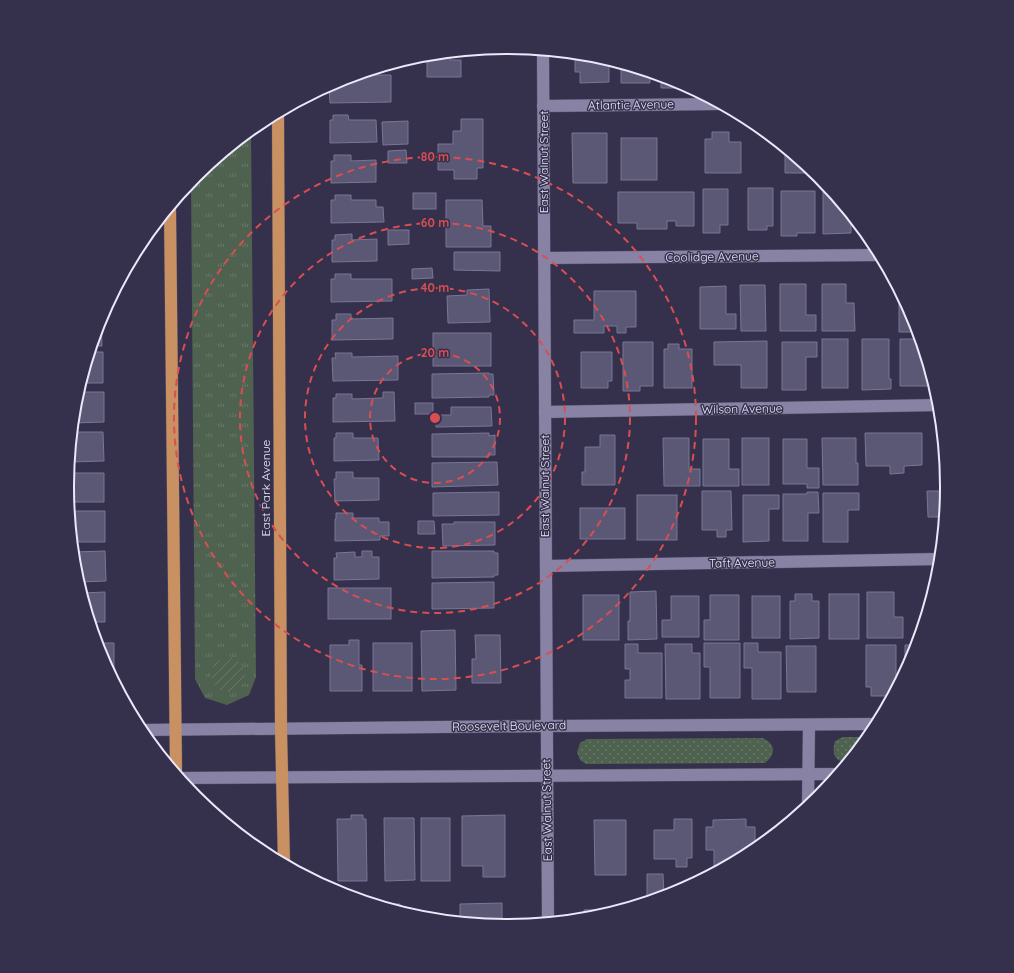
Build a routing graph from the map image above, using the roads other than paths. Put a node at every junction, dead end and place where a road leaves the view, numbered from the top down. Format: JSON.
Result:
{"nodes":[{"id":1,"x":543,"y":56,"type":"edge"},
{"id":2,"x":708,"y":104,"type":"edge"},
{"id":3,"x":543,"y":106,"type":"junction"},
{"id":4,"x":278,"y":120,"type":"edge"},
{"id":5,"x":170,"y":216,"type":"edge"},
{"id":6,"x":873,"y":255,"type":"edge"},
{"id":7,"x":544,"y":258,"type":"junction"},
{"id":8,"x":932,"y":405,"type":"edge"},
{"id":9,"x":545,"y":412,"type":"junction"},
{"id":10,"x":933,"y":559,"type":"edge"},
{"id":11,"x":546,"y":566,"type":"junction"},
{"id":12,"x":869,"y":724,"type":"edge"},
{"id":13,"x":809,"y":725,"type":"junction"},
{"id":14,"x":546,"y":726,"type":"junction"},
{"id":15,"x":281,"y":729,"type":"junction"},
{"id":16,"x":149,"y":730,"type":"edge"},
{"id":17,"x":175,"y":730,"type":"junction"},
{"id":18,"x":176,"y":764,"type":"edge"},
{"id":19,"x":808,"y":774,"type":"junction"},
{"id":20,"x":830,"y":774,"type":"edge"},
{"id":21,"x":547,"y":776,"type":"junction"},
{"id":22,"x":283,"y":777,"type":"junction"},
{"id":23,"x":188,"y":778,"type":"edge"},
{"id":24,"x":808,"y":797,"type":"edge"},
{"id":25,"x":284,"y":857,"type":"edge"},
{"id":26,"x":548,"y":917,"type":"edge"}],
"edges":[{"from":1,"to":3,"type":"street","name":"East Walnut Street"},
{"from":2,"to":3,"type":"street","name":"Atlantic Avenue"},
{"from":3,"to":7,"type":"street","name":"East Walnut Street"},
{"from":4,"to":15,"type":"highway","name":"East Park Avenue"},
{"from":5,"to":17,"type":"highway"},
{"from":6,"to":7,"type":"street","name":"Coolidge Avenue"},
{"from":7,"to":9,"type":"street","name":"East Walnut Street"},
{"from":8,"to":9,"type":"street","name":"Wilson Avenue"},
{"from":9,"to":11,"type":"street","name":"East Walnut Street"},
{"from":10,"to":11,"type":"street","name":"Taft Avenue"},
{"from":11,"to":14,"type":"street","name":"East Walnut Street"},
{"from":12,"to":13,"type":"street","name":"Roosevelt Boulevard"},
{"from":13,"to":14,"type":"street","name":"Roosevelt Boulevard"},
{"from":13,"to":19,"type":"street"},
{"from":14,"to":15,"type":"street","name":"Roosevelt Boulevard"},
{"from":14,"to":21,"type":"street","name":"East Walnut Street"},
{"from":15,"to":17,"type":"street","name":"Roosevelt Boulevard"},
{"from":15,"to":22,"type":"highway","name":"East Park Avenue"},
{"from":16,"to":17,"type":"street","name":"Roosevelt Boulevard"},
{"from":17,"to":18,"type":"highway"},
{"from":19,"to":20,"type":"street"},
{"from":19,"to":21,"type":"street"},
{"from":19,"to":24,"type":"street"},
{"from":21,"to":22,"type":"street"},
{"from":21,"to":26,"type":"street","name":"East Walnut Street"},
{"from":22,"to":23,"type":"street"},
{"from":22,"to":25,"type":"highway","name":"East Park Avenue"}]}
